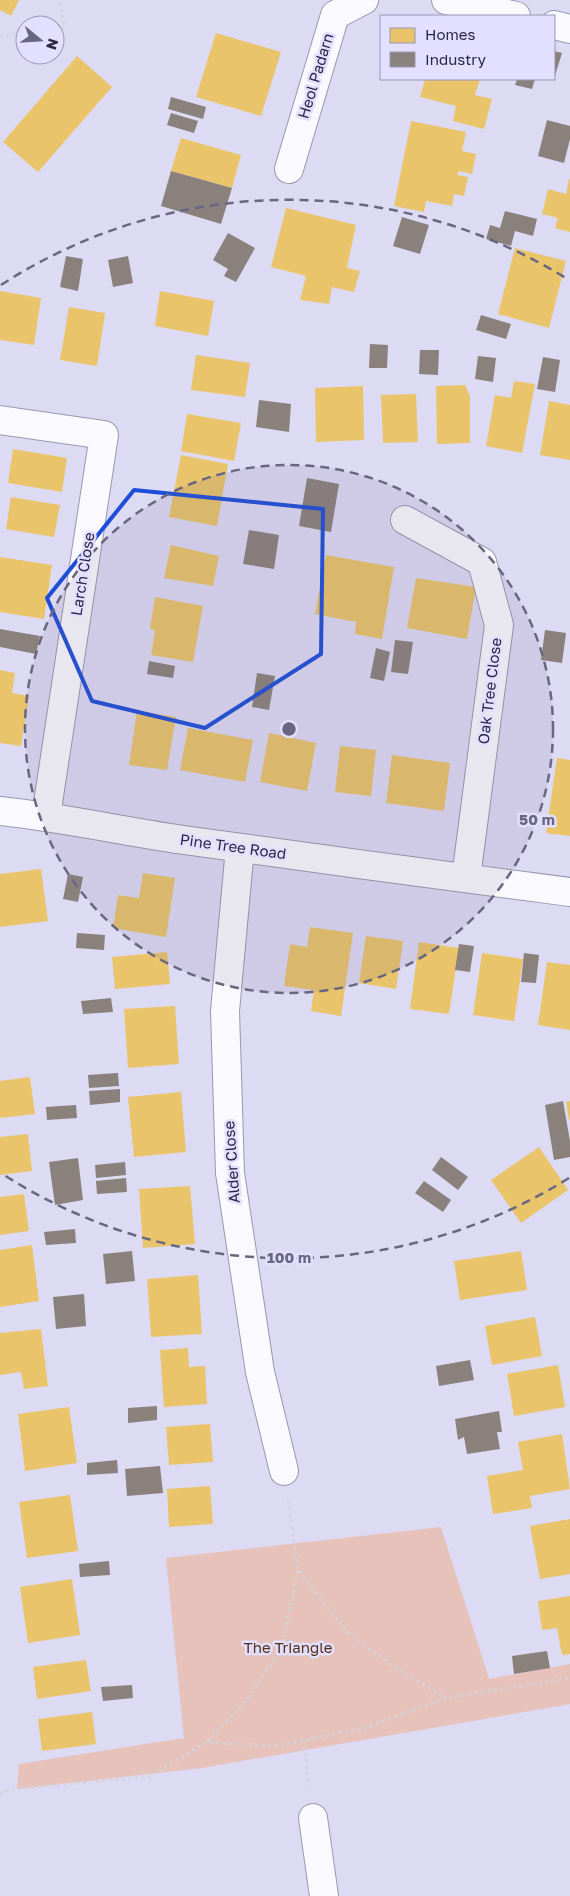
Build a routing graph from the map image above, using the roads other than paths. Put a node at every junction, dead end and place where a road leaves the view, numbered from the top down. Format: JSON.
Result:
{"nodes":[{"id":1,"x":364,"y":0,"type":"edge"},
{"id":2,"x":446,"y":0,"type":"edge"},
{"id":3,"x":512,"y":15,"type":"edge"},
{"id":4,"x":555,"y":25,"type":"edge"},
{"id":5,"x":570,"y":29,"type":"edge"},
{"id":6,"x":289,"y":169,"type":"dead end"},
{"id":7,"x":0,"y":420,"type":"edge"},
{"id":8,"x":405,"y":520,"type":"dead end"},
{"id":9,"x":0,"y":811,"type":"edge"},
{"id":10,"x":46,"y":816,"type":"junction"},
{"id":11,"x":240,"y":848,"type":"junction"},
{"id":12,"x":466,"y":878,"type":"junction"},
{"id":13,"x":570,"y":892,"type":"edge"},
{"id":14,"x":284,"y":1471,"type":"road end"},
{"id":15,"x":313,"y":1818,"type":"road end"},
{"id":16,"x":324,"y":1896,"type":"edge"}],
"edges":[{"from":1,"to":6,"type":"street","name":"Heol Padarn"},
{"from":2,"to":3,"type":"street"},
{"from":4,"to":5,"type":"street"},
{"from":7,"to":10,"type":"street","name":"Larch Close"},
{"from":8,"to":12,"type":"street","name":"Oak Tree Close"},
{"from":9,"to":10,"type":"street","name":"Pine Tree Road"},
{"from":10,"to":11,"type":"street","name":"Pine Tree Road"},
{"from":11,"to":12,"type":"street","name":"Pine Tree Road"},
{"from":11,"to":14,"type":"street","name":"Alder Close"},
{"from":12,"to":13,"type":"street","name":"Pine Tree Road"},
{"from":15,"to":16,"type":"street"}]}
